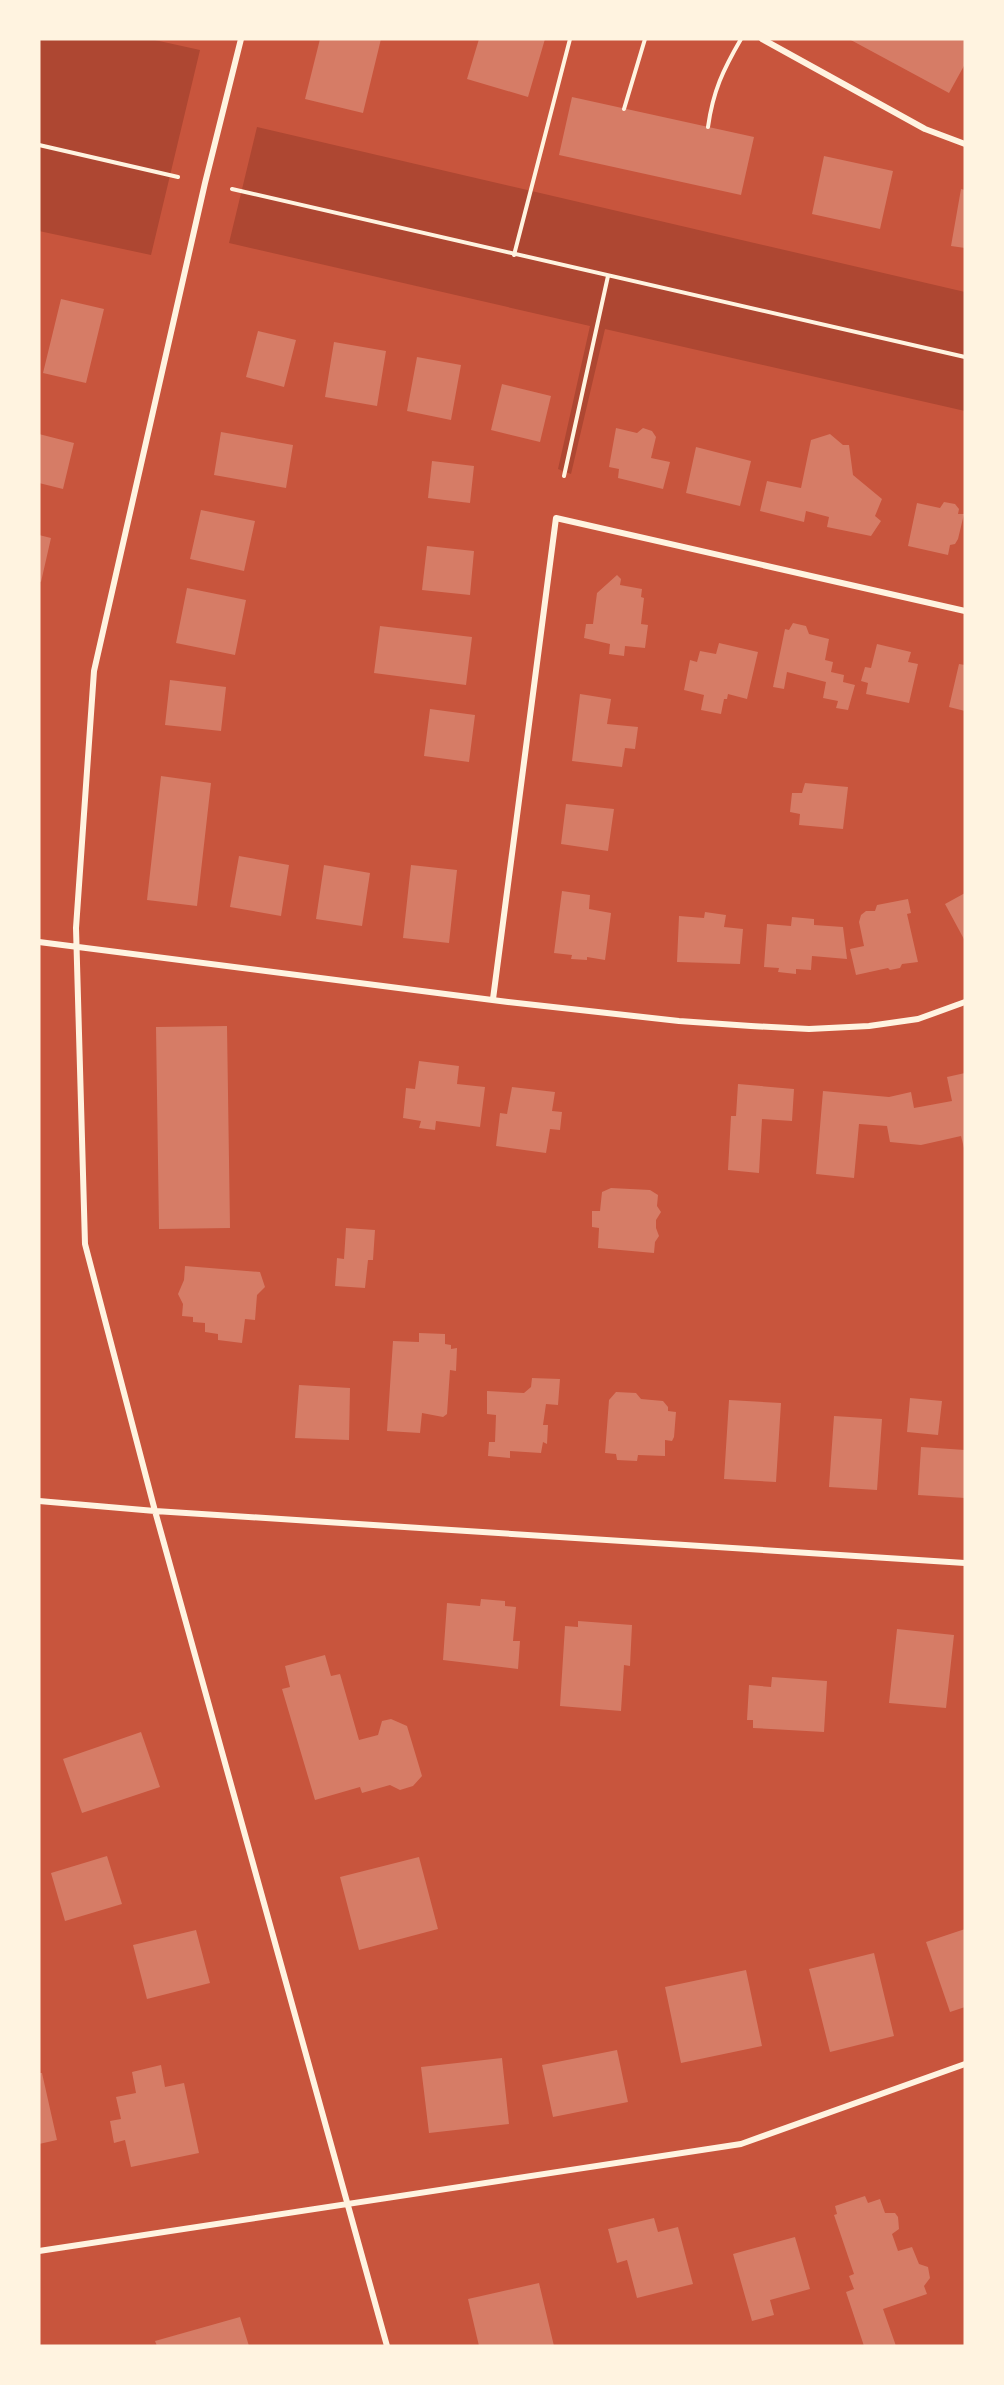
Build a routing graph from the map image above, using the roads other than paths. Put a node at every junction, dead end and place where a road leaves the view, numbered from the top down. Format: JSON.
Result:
{"nodes":[{"id":1,"x":241,"y":39,"type":"edge"},
{"id":2,"x":762,"y":39,"type":"edge"},
{"id":3,"x":965,"y":144,"type":"edge"},
{"id":4,"x":965,"y":611,"type":"edge"},
{"id":5,"x":39,"y":942,"type":"edge"},
{"id":6,"x":76,"y":947,"type":"junction"},
{"id":7,"x":493,"y":999,"type":"junction"},
{"id":8,"x":965,"y":1002,"type":"edge"},
{"id":9,"x":39,"y":1501,"type":"edge"},
{"id":10,"x":155,"y":1512,"type":"junction"},
{"id":11,"x":965,"y":1563,"type":"edge"},
{"id":12,"x":965,"y":2064,"type":"edge"},
{"id":13,"x":348,"y":2203,"type":"junction"},
{"id":14,"x":39,"y":2252,"type":"edge"},
{"id":15,"x":387,"y":2346,"type":"edge"}],
"edges":[{"from":1,"to":6,"type":"street"},
{"from":2,"to":3,"type":"street"},
{"from":4,"to":7,"type":"street"},
{"from":5,"to":6,"type":"street"},
{"from":6,"to":7,"type":"street"},
{"from":6,"to":10,"type":"street"},
{"from":7,"to":8,"type":"street"},
{"from":9,"to":10,"type":"street"},
{"from":10,"to":11,"type":"street"},
{"from":10,"to":13,"type":"street"},
{"from":12,"to":13,"type":"street"},
{"from":13,"to":14,"type":"street"},
{"from":13,"to":15,"type":"street"}]}
